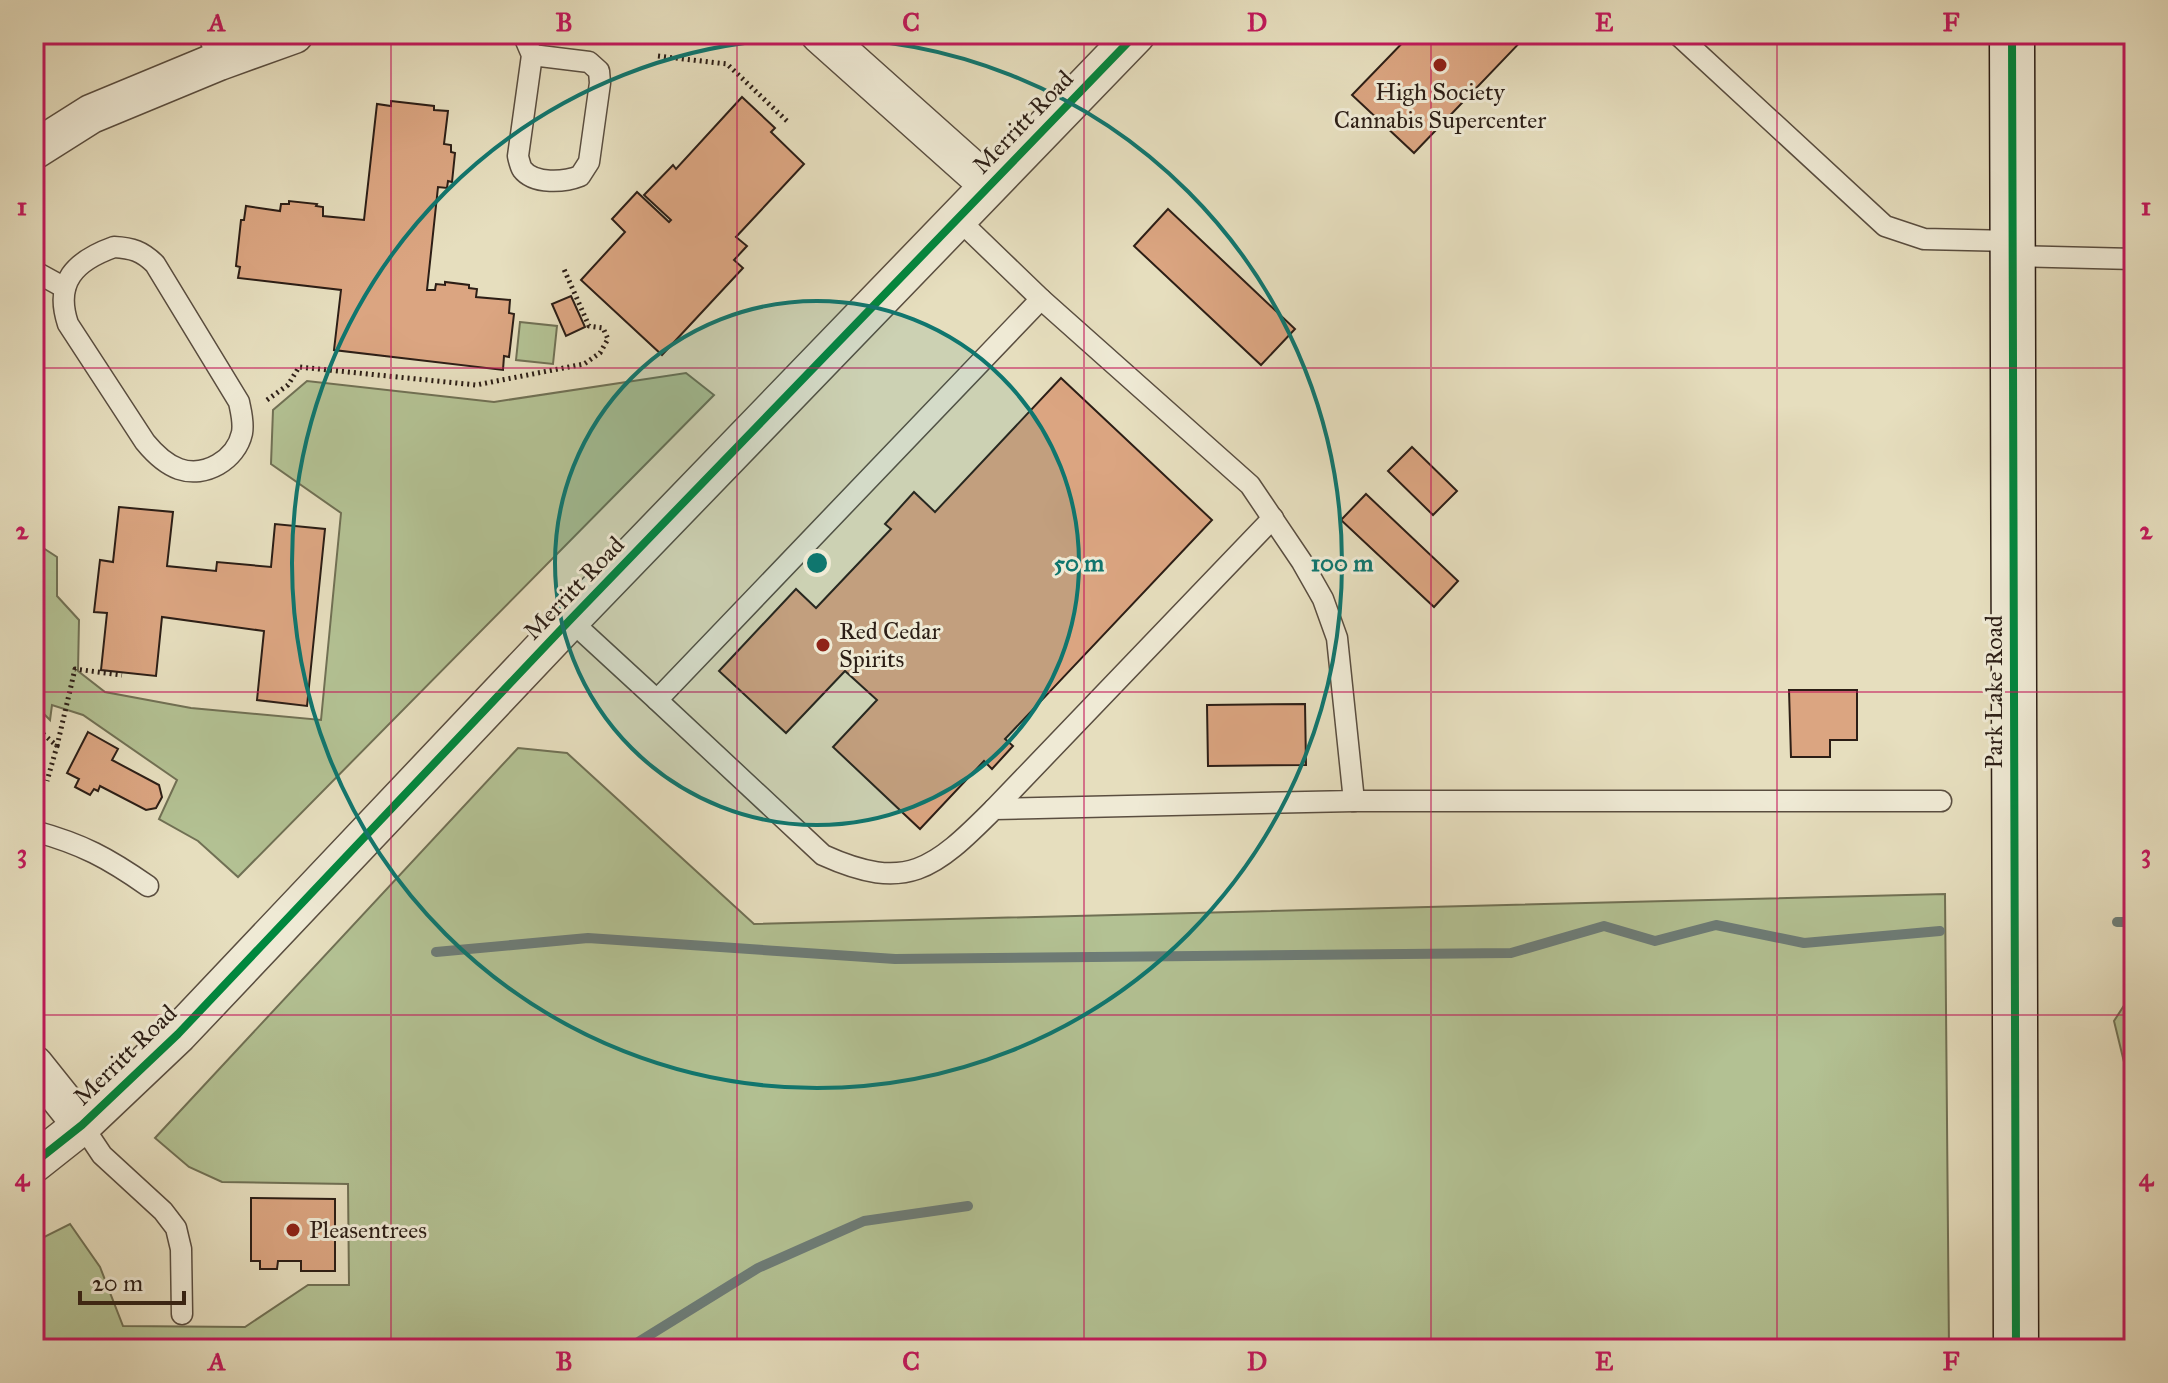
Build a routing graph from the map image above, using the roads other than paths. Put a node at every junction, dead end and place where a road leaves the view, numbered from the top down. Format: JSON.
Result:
{"nodes":[{"id":1,"x":294,"y":34,"type":"edge"},
{"id":2,"x":523,"y":34,"type":"edge"},
{"id":3,"x":820,"y":34,"type":"edge"},
{"id":4,"x":1136,"y":34,"type":"edge"},
{"id":5,"x":1677,"y":34,"type":"edge"},
{"id":6,"x":2012,"y":34,"type":"edge"},
{"id":7,"x":213,"y":48,"type":"edge"},
{"id":8,"x":532,"y":55,"type":"junction"},
{"id":9,"x":34,"y":150,"type":"edge"},
{"id":10,"x":989,"y":185,"type":"junction"},
{"id":11,"x":959,"y":220,"type":"junction"},
{"id":12,"x":2012,"y":248,"type":"junction"},
{"id":13,"x":2134,"y":259,"type":"edge"},
{"id":14,"x":34,"y":271,"type":"edge"},
{"id":15,"x":65,"y":288,"type":"junction"},
{"id":16,"x":1041,"y":299,"type":"junction"},
{"id":17,"x":1273,"y":518,"type":"junction"},
{"id":18,"x":570,"y":620,"type":"junction"},
{"id":19,"x":657,"y":700,"type":"junction"},
{"id":20,"x":1354,"y":801,"type":"junction"},
{"id":21,"x":1941,"y":801,"type":"dead end"},
{"id":22,"x":994,"y":809,"type":"junction"},
{"id":23,"x":34,"y":831,"type":"edge"},
{"id":24,"x":148,"y":886,"type":"dead end"},
{"id":25,"x":34,"y":1065,"type":"edge"},
{"id":26,"x":82,"y":1125,"type":"junction"},
{"id":27,"x":34,"y":1163,"type":"edge"},
{"id":28,"x":182,"y":1314,"type":"dead end"},
{"id":29,"x":2016,"y":1349,"type":"edge"}],
"edges":[{"from":1,"to":7,"type":"street"},
{"from":2,"to":8,"type":"lane"},
{"from":3,"to":10,"type":"street"},
{"from":4,"to":10,"type":"street","name":"Merritt Road"},
{"from":5,"to":12,"type":"lane"},
{"from":6,"to":12,"type":"street","name":"Park Lake Road"},
{"from":7,"to":9,"type":"street"},
{"from":8,"to":8,"type":"lane"},
{"from":10,"to":11,"type":"street","name":"Merritt Road"},
{"from":11,"to":16,"type":"lane"},
{"from":11,"to":18,"type":"street","name":"Merritt Road"},
{"from":12,"to":13,"type":"lane"},
{"from":12,"to":29,"type":"street","name":"Park Lake Road"},
{"from":14,"to":15,"type":"lane"},
{"from":15,"to":15,"type":"lane"},
{"from":16,"to":17,"type":"lane"},
{"from":16,"to":19,"type":"lane"},
{"from":17,"to":20,"type":"lane"},
{"from":17,"to":22,"type":"lane"},
{"from":18,"to":19,"type":"lane"},
{"from":18,"to":26,"type":"street","name":"Merritt Road"},
{"from":19,"to":22,"type":"lane"},
{"from":20,"to":21,"type":"lane"},
{"from":20,"to":22,"type":"lane"},
{"from":23,"to":24,"type":"lane"},
{"from":25,"to":26,"type":"street"},
{"from":26,"to":27,"type":"street","name":"Merritt Road"},
{"from":26,"to":28,"type":"lane"}]}
